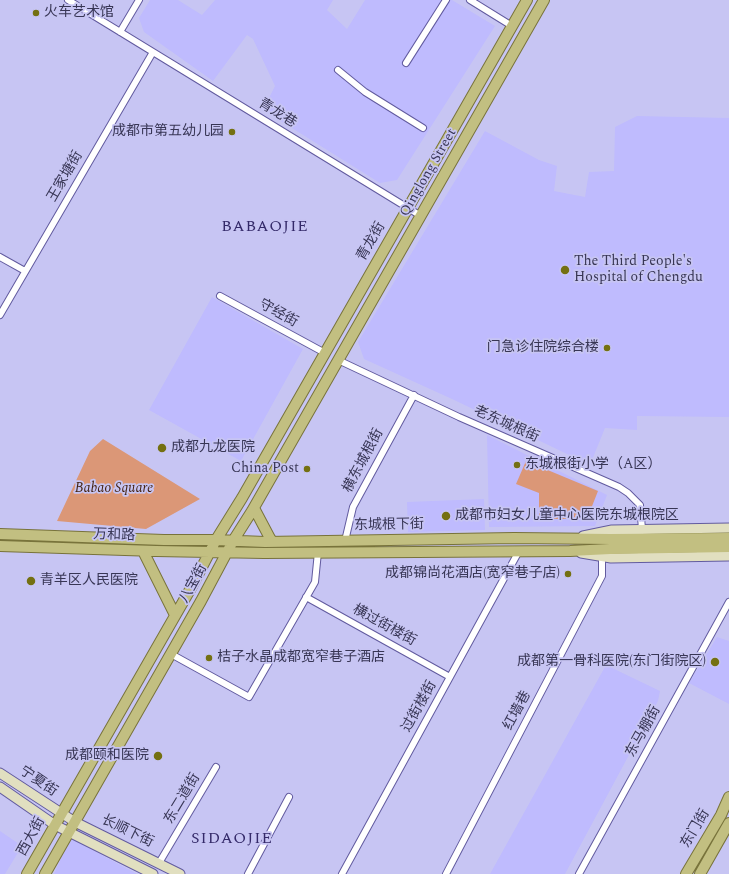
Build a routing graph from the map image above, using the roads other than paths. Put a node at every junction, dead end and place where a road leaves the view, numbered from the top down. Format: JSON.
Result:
{"nodes":[{"id":1,"x":68,"y":0,"type":"edge"},
{"id":2,"x":139,"y":0,"type":"edge"},
{"id":3,"x":446,"y":0,"type":"edge"},
{"id":4,"x":470,"y":0,"type":"edge"},
{"id":5,"x":527,"y":0,"type":"edge"},
{"id":6,"x":544,"y":0,"type":"edge"},
{"id":7,"x":512,"y":26,"type":"junction"},
{"id":8,"x":120,"y":32,"type":"junction"},
{"id":9,"x":153,"y":52,"type":"junction"},
{"id":10,"x":406,"y":63,"type":"dead end"},
{"id":11,"x":338,"y":70,"type":"dead end"},
{"id":12,"x":423,"y":128,"type":"dead end"},
{"id":13,"x":408,"y":208,"type":"junction"},
{"id":14,"x":421,"y":216,"type":"junction"},
{"id":15,"x":0,"y":257,"type":"edge"},
{"id":16,"x":25,"y":271,"type":"junction"},
{"id":17,"x":220,"y":296,"type":"dead end"},
{"id":18,"x":0,"y":314,"type":"edge"},
{"id":19,"x":325,"y":353,"type":"junction"},
{"id":20,"x":338,"y":360,"type":"junction"},
{"id":21,"x":414,"y":395,"type":"junction"},
{"id":22,"x":254,"y":508,"type":"junction"},
{"id":23,"x":729,"y":528,"type":"edge"},
{"id":24,"x":642,"y":529,"type":"junction"},
{"id":25,"x":0,"y":534,"type":"edge"},
{"id":26,"x":729,"y":538,"type":"edge"},
{"id":27,"x":569,"y":539,"type":"junction"},
{"id":28,"x":216,"y":540,"type":"junction"},
{"id":29,"x":233,"y":541,"type":"junction"},
{"id":30,"x":345,"y":541,"type":"junction"},
{"id":31,"x":272,"y":542,"type":"junction"},
{"id":32,"x":0,"y":546,"type":"edge"},
{"id":33,"x":729,"y":548,"type":"edge"},
{"id":34,"x":143,"y":551,"type":"junction"},
{"id":35,"x":519,"y":551,"type":"junction"},
{"id":36,"x":570,"y":551,"type":"junction"},
{"id":37,"x":209,"y":552,"type":"junction"},
{"id":38,"x":228,"y":552,"type":"junction"},
{"id":39,"x":318,"y":552,"type":"junction"},
{"id":40,"x":602,"y":556,"type":"junction"},
{"id":41,"x":729,"y":556,"type":"edge"},
{"id":42,"x":306,"y":597,"type":"junction"},
{"id":43,"x":729,"y":602,"type":"edge"},
{"id":44,"x":175,"y":615,"type":"junction"},
{"id":45,"x":170,"y":654,"type":"junction"},
{"id":46,"x":450,"y":677,"type":"junction"},
{"id":47,"x":216,"y":767,"type":"dead end"},
{"id":48,"x":0,"y":773,"type":"edge"},
{"id":49,"x":0,"y":787,"type":"edge"},
{"id":50,"x":289,"y":796,"type":"dead end"},
{"id":51,"x":729,"y":797,"type":"edge"},
{"id":52,"x":61,"y":814,"type":"junction"},
{"id":53,"x":75,"y":822,"type":"junction"},
{"id":54,"x":729,"y":824,"type":"edge"},
{"id":55,"x":55,"y":825,"type":"junction"},
{"id":56,"x":69,"y":832,"type":"junction"},
{"id":57,"x":159,"y":863,"type":"junction"},
{"id":58,"x":27,"y":874,"type":"edge"},
{"id":59,"x":45,"y":874,"type":"edge"},
{"id":60,"x":153,"y":874,"type":"edge"},
{"id":61,"x":180,"y":874,"type":"edge"},
{"id":62,"x":248,"y":874,"type":"edge"},
{"id":63,"x":342,"y":874,"type":"edge"},
{"id":64,"x":446,"y":874,"type":"edge"},
{"id":65,"x":579,"y":874,"type":"edge"},
{"id":66,"x":686,"y":874,"type":"edge"},
{"id":67,"x":700,"y":874,"type":"edge"}],
"edges":[{"from":1,"to":8,"type":"street","name":"青龙巷"},
{"from":2,"to":8,"type":"street"},
{"from":3,"to":10,"type":"street"},
{"from":4,"to":7,"type":"street"},
{"from":5,"to":7,"type":"main road","name":"青龙街"},
{"from":6,"to":14,"type":"main road","name":"Qinglong Street"},
{"from":7,"to":13,"type":"main road","name":"青龙街"},
{"from":8,"to":9,"type":"street","name":"青龙巷"},
{"from":9,"to":13,"type":"street","name":"青龙巷"},
{"from":9,"to":16,"type":"street","name":"王家塘街"},
{"from":11,"to":12,"type":"street"},
{"from":13,"to":14,"type":"street","name":"青龙巷"},
{"from":13,"to":19,"type":"main road","name":"青龙街"},
{"from":14,"to":20,"type":"main road","name":"Qinglong Street"},
{"from":15,"to":16,"type":"street"},
{"from":16,"to":18,"type":"street","name":"王家塘街"},
{"from":17,"to":19,"type":"street","name":"守经街"},
{"from":19,"to":28,"type":"main road","name":"八宝街"},
{"from":20,"to":21,"type":"street","name":"老东城根街"},
{"from":20,"to":22,"type":"main road","name":"八宝街"},
{"from":21,"to":24,"type":"street","name":"老东城根街"},
{"from":21,"to":30,"type":"street","name":"横东城根街"},
{"from":22,"to":29,"type":"main road","name":"八宝街"},
{"from":22,"to":31,"type":"main road"},
{"from":23,"to":24,"type":"main road","name":"东城根下街"},
{"from":24,"to":27,"type":"main road","name":"东城根下街"},
{"from":25,"to":28,"type":"main road","name":"万和路"},
{"from":26,"to":27,"type":"main road"},
{"from":27,"to":30,"type":"main road","name":"东城根下街"},
{"from":28,"to":29,"type":"main road","name":"东城根下街"},
{"from":28,"to":37,"type":"main road","name":"八宝街"},
{"from":29,"to":31,"type":"main road","name":"东城根下街"},
{"from":29,"to":38,"type":"main road","name":"八宝街"},
{"from":30,"to":31,"type":"main road","name":"东城根下街"},
{"from":32,"to":34,"type":"main road","name":"万和路"},
{"from":33,"to":36,"type":"main road"},
{"from":34,"to":37,"type":"main road","name":"万和路"},
{"from":34,"to":44,"type":"main road"},
{"from":35,"to":36,"type":"main road","name":"东城根下街"},
{"from":35,"to":39,"type":"main road","name":"东城根下街"},
{"from":35,"to":46,"type":"street","name":"过街楼街"},
{"from":36,"to":40,"type":"main road","name":"东城根下街"},
{"from":37,"to":38,"type":"main road","name":"万和路"},
{"from":37,"to":44,"type":"main road","name":"八宝街"},
{"from":38,"to":39,"type":"main road","name":"东城根下街"},
{"from":38,"to":45,"type":"main road","name":"八宝街"},
{"from":39,"to":42,"type":"street"},
{"from":40,"to":41,"type":"main road","name":"东城根下街"},
{"from":40,"to":64,"type":"street","name":"红墙巷"},
{"from":42,"to":45,"type":"street"},
{"from":42,"to":46,"type":"street","name":"横过街楼街"},
{"from":43,"to":65,"type":"street","name":"东马棚街"},
{"from":44,"to":52,"type":"main road","name":"八宝街"},
{"from":45,"to":53,"type":"main road","name":"八宝街"},
{"from":46,"to":63,"type":"street","name":"过街楼街"},
{"from":47,"to":57,"type":"street","name":"东二道街"},
{"from":48,"to":52,"type":"main road","name":"宁夏街"},
{"from":49,"to":55,"type":"main road","name":"宁夏街"},
{"from":50,"to":62,"type":"street"},
{"from":51,"to":66,"type":"main road","name":"东门街"},
{"from":52,"to":53,"type":"main road","name":"长顺下街"},
{"from":52,"to":55,"type":"main road","name":"西大街"},
{"from":53,"to":56,"type":"main road"},
{"from":53,"to":57,"type":"main road","name":"长顺下街"},
{"from":54,"to":67,"type":"main road","name":"东门街"},
{"from":55,"to":56,"type":"main road","name":"长顺下街"},
{"from":55,"to":58,"type":"main road","name":"西大街"},
{"from":56,"to":59,"type":"main road"},
{"from":56,"to":60,"type":"main road","name":"长顺下街"},
{"from":57,"to":61,"type":"main road","name":"长顺下街"}]}
